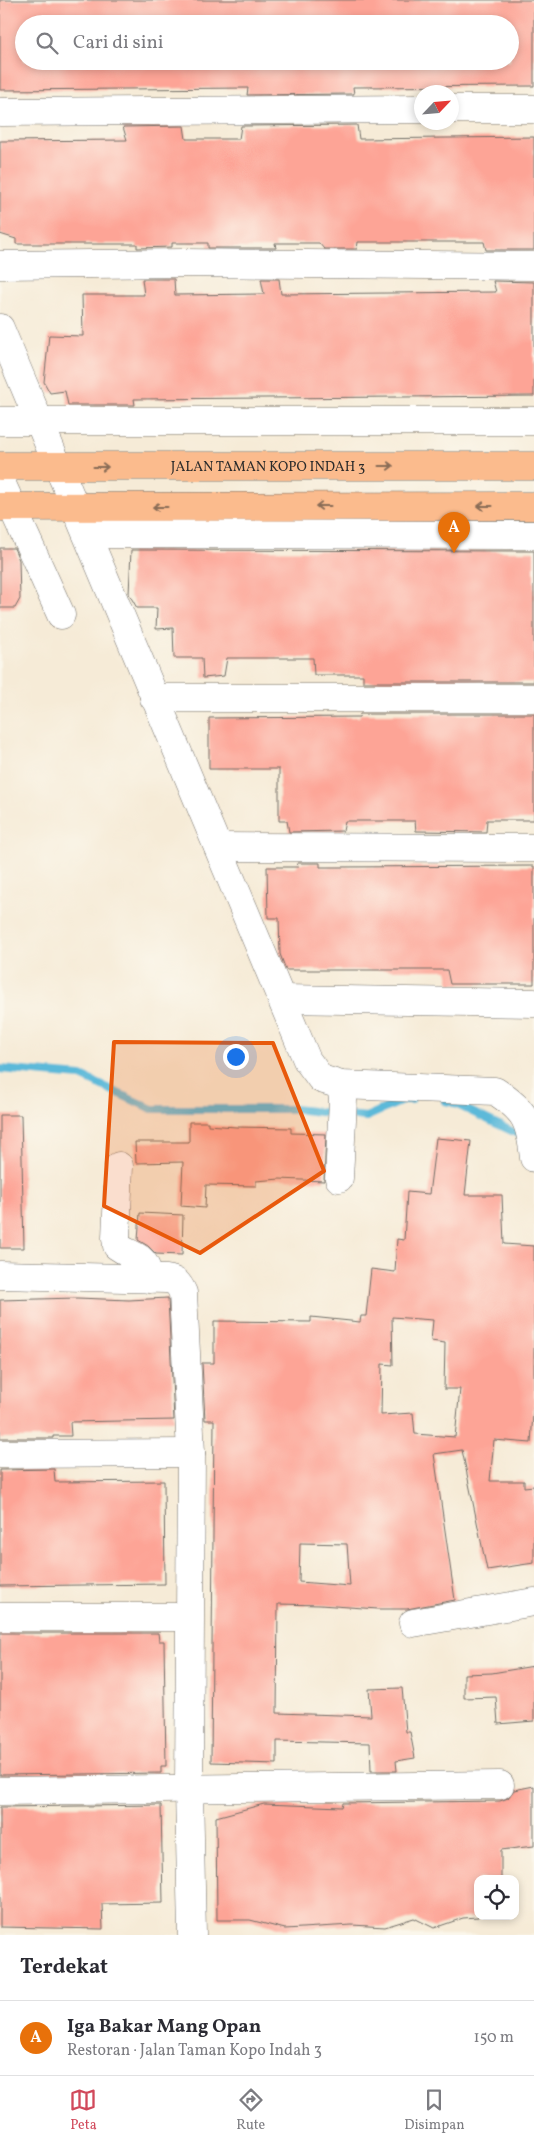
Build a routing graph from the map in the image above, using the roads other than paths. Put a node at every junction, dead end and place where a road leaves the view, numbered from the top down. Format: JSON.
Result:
{"nodes":[{"id":1,"x":414,"y":109,"type":"edge"},
{"id":2,"x":459,"y":109,"type":"edge"},
{"id":3,"x":534,"y":109,"type":"edge"},
{"id":4,"x":0,"y":112,"type":"edge"},
{"id":5,"x":0,"y":265,"type":"edge"},
{"id":6,"x":534,"y":266,"type":"edge"},
{"id":7,"x":0,"y":328,"type":"edge"},
{"id":8,"x":0,"y":420,"type":"edge"},
{"id":9,"x":38,"y":420,"type":"junction"},
{"id":10,"x":534,"y":421,"type":"edge"},
{"id":11,"x":0,"y":466,"type":"edge"},
{"id":12,"x":534,"y":466,"type":"edge"},
{"id":13,"x":58,"y":467,"type":"junction"},
{"id":14,"x":0,"y":480,"type":"edge"},
{"id":15,"x":534,"y":506,"type":"edge"},
{"id":16,"x":6,"y":507,"type":"edge"},
{"id":17,"x":76,"y":507,"type":"junction"},
{"id":18,"x":87,"y":534,"type":"junction"},
{"id":19,"x":534,"y":535,"type":"edge"},
{"id":20,"x":13,"y":537,"type":"edge"},
{"id":21,"x":61,"y":615,"type":"dead end"},
{"id":22,"x":154,"y":698,"type":"junction"},
{"id":23,"x":534,"y":698,"type":"edge"},
{"id":24,"x":218,"y":847,"type":"junction"},
{"id":25,"x":534,"y":848,"type":"edge"},
{"id":26,"x":282,"y":999,"type":"junction"},
{"id":27,"x":534,"y":1003,"type":"edge"},
{"id":28,"x":342,"y":1092,"type":"junction"},
{"id":29,"x":532,"y":1144,"type":"edge"},
{"id":30,"x":119,"y":1166,"type":"dead end"},
{"id":31,"x":339,"y":1178,"type":"dead end"},
{"id":32,"x":0,"y":1275,"type":"edge"},
{"id":33,"x":149,"y":1279,"type":"junction"},
{"id":34,"x":190,"y":1453,"type":"junction"},
{"id":35,"x":0,"y":1454,"type":"edge"},
{"id":36,"x":534,"y":1602,"type":"edge"},
{"id":37,"x":0,"y":1617,"type":"edge"},
{"id":38,"x":189,"y":1617,"type":"junction"},
{"id":39,"x":413,"y":1624,"type":"dead end"},
{"id":40,"x":500,"y":1785,"type":"dead end"},
{"id":41,"x":189,"y":1789,"type":"junction"},
{"id":42,"x":0,"y":1791,"type":"edge"},
{"id":43,"x":192,"y":1935,"type":"edge"}],
"edges":[{"from":1,"to":4,"type":"street"},
{"from":2,"to":3,"type":"street"},
{"from":5,"to":6,"type":"street"},
{"from":7,"to":9,"type":"street"},
{"from":8,"to":9,"type":"street"},
{"from":9,"to":10,"type":"street"},
{"from":9,"to":13,"type":"street"},
{"from":11,"to":13,"type":"main road","name":"JALAN TAMAN KOPO INDAH 3"},
{"from":13,"to":12,"type":"main road","name":"JALAN TAMAN KOPO INDAH 3","one_way":true},
{"from":13,"to":17,"type":"street"},
{"from":14,"to":16,"type":"street"},
{"from":15,"to":17,"type":"main road","one_way":true},
{"from":16,"to":17,"type":"main road"},
{"from":16,"to":20,"type":"street"},
{"from":17,"to":18,"type":"street"},
{"from":18,"to":19,"type":"street"},
{"from":18,"to":22,"type":"street"},
{"from":20,"to":21,"type":"street"},
{"from":22,"to":23,"type":"street"},
{"from":22,"to":24,"type":"street"},
{"from":24,"to":25,"type":"street"},
{"from":24,"to":26,"type":"street"},
{"from":26,"to":27,"type":"street"},
{"from":26,"to":28,"type":"street"},
{"from":28,"to":29,"type":"street"},
{"from":28,"to":31,"type":"street"},
{"from":30,"to":33,"type":"street"},
{"from":32,"to":33,"type":"street"},
{"from":33,"to":34,"type":"street"},
{"from":34,"to":35,"type":"street"},
{"from":34,"to":38,"type":"street"},
{"from":36,"to":39,"type":"street"},
{"from":37,"to":38,"type":"street"},
{"from":38,"to":41,"type":"street"},
{"from":40,"to":41,"type":"street"},
{"from":41,"to":42,"type":"street"},
{"from":41,"to":43,"type":"street"}]}
